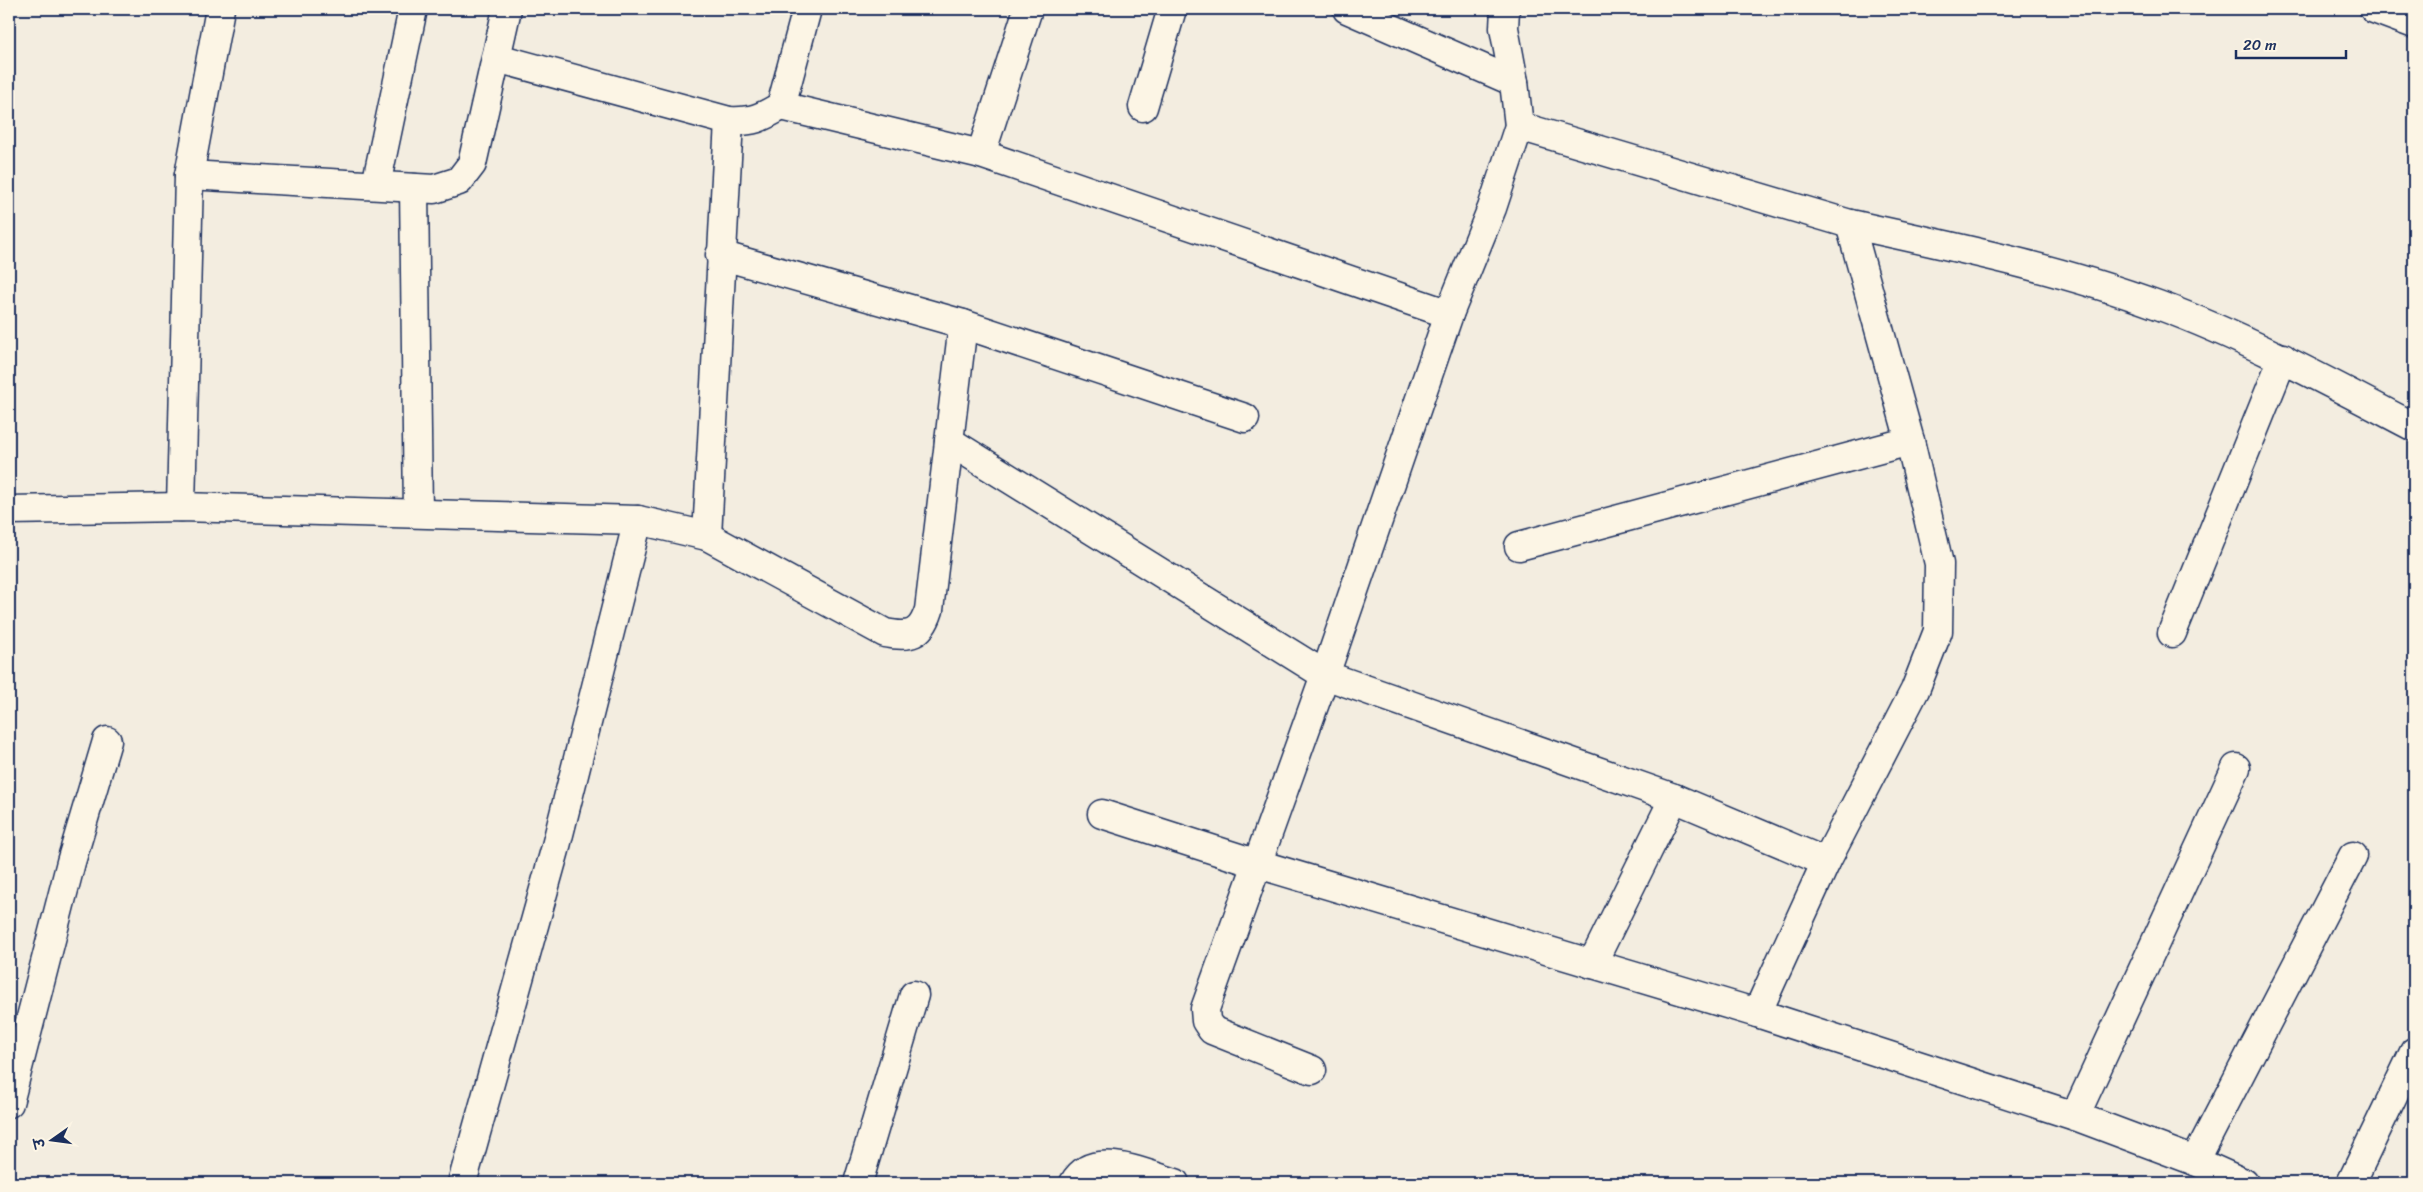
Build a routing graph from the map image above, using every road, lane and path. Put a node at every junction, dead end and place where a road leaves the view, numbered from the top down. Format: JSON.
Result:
{"nodes":[{"id":1,"x":220,"y":9,"type":"edge"},
{"id":2,"x":413,"y":9,"type":"edge"},
{"id":3,"x":507,"y":9,"type":"edge"},
{"id":4,"x":806,"y":9,"type":"edge"},
{"id":5,"x":1028,"y":9,"type":"edge"},
{"id":6,"x":1172,"y":9,"type":"edge"},
{"id":7,"x":1347,"y":9,"type":"edge"},
{"id":8,"x":1505,"y":9,"type":"edge"},
{"id":9,"x":2374,"y":9,"type":"edge"},
{"id":10,"x":2414,"y":24,"type":"edge"},
{"id":11,"x":497,"y":58,"type":"junction"},
{"id":12,"x":1514,"y":82,"type":"junction"},
{"id":13,"x":781,"y":106,"type":"junction"},
{"id":14,"x":1143,"y":106,"type":"dead end"},
{"id":15,"x":729,"y":121,"type":"junction"},
{"id":16,"x":1519,"y":126,"type":"junction"},
{"id":17,"x":981,"y":154,"type":"junction"},
{"id":18,"x":189,"y":175,"type":"junction"},
{"id":19,"x":376,"y":185,"type":"junction"},
{"id":20,"x":414,"y":188,"type":"junction"},
{"id":21,"x":1850,"y":224,"type":"junction"},
{"id":22,"x":720,"y":256,"type":"junction"},
{"id":23,"x":1448,"y":314,"type":"junction"},
{"id":24,"x":963,"y":324,"type":"junction"},
{"id":25,"x":2283,"y":358,"type":"junction"},
{"id":26,"x":1246,"y":418,"type":"dead end"},
{"id":27,"x":2414,"y":427,"type":"edge"},
{"id":28,"x":949,"y":441,"type":"junction"},
{"id":29,"x":1910,"y":441,"type":"junction"},
{"id":30,"x":181,"y":507,"type":"junction"},
{"id":31,"x":9,"y":510,"type":"edge"},
{"id":32,"x":418,"y":513,"type":"junction"},
{"id":33,"x":638,"y":520,"type":"junction"},
{"id":34,"x":707,"y":536,"type":"junction"},
{"id":35,"x":1519,"y":546,"type":"dead end"},
{"id":36,"x":2172,"y":633,"type":"dead end"},
{"id":37,"x":1324,"y":674,"type":"junction"},
{"id":38,"x":107,"y":740,"type":"dead end"},
{"id":39,"x":2236,"y":768,"type":"dead end"},
{"id":40,"x":1674,"y":798,"type":"junction"},
{"id":41,"x":1102,"y":814,"type":"dead end"},
{"id":42,"x":2354,"y":856,"type":"dead end"},
{"id":43,"x":1826,"y":862,"type":"junction"},
{"id":44,"x":1258,"y":864,"type":"junction"},
{"id":45,"x":1592,"y":964,"type":"junction"},
{"id":46,"x":914,"y":996,"type":"dead end"},
{"id":47,"x":1757,"y":1014,"type":"junction"},
{"id":48,"x":2414,"y":1052,"type":"edge"},
{"id":49,"x":1312,"y":1070,"type":"dead end"},
{"id":50,"x":9,"y":1103,"type":"edge"},
{"id":51,"x":2075,"y":1116,"type":"junction"},
{"id":52,"x":2195,"y":1161,"type":"junction"},
{"id":53,"x":462,"y":1183,"type":"edge"},
{"id":54,"x":858,"y":1183,"type":"edge"},
{"id":55,"x":1074,"y":1183,"type":"edge"},
{"id":56,"x":1175,"y":1183,"type":"edge"},
{"id":57,"x":2244,"y":1183,"type":"edge"},
{"id":58,"x":2351,"y":1183,"type":"edge"}],
"edges":[{"from":1,"to":18,"type":"street"},
{"from":2,"to":19,"type":"street"},
{"from":3,"to":11,"type":"street"},
{"from":4,"to":13,"type":"street"},
{"from":5,"to":17,"type":"street"},
{"from":6,"to":14,"type":"street"},
{"from":7,"to":12,"type":"street"},
{"from":8,"to":12,"type":"street"},
{"from":9,"to":10,"type":"street"},
{"from":11,"to":15,"type":"street"},
{"from":11,"to":20,"type":"street"},
{"from":12,"to":16,"type":"street"},
{"from":13,"to":15,"type":"street"},
{"from":13,"to":17,"type":"street"},
{"from":15,"to":22,"type":"street"},
{"from":16,"to":21,"type":"street"},
{"from":16,"to":23,"type":"street"},
{"from":17,"to":23,"type":"street"},
{"from":18,"to":19,"type":"street"},
{"from":18,"to":30,"type":"street"},
{"from":19,"to":20,"type":"street"},
{"from":20,"to":32,"type":"street"},
{"from":21,"to":25,"type":"street"},
{"from":21,"to":29,"type":"street"},
{"from":22,"to":24,"type":"street"},
{"from":22,"to":34,"type":"street"},
{"from":23,"to":37,"type":"street"},
{"from":24,"to":26,"type":"street"},
{"from":24,"to":28,"type":"street"},
{"from":25,"to":27,"type":"street"},
{"from":25,"to":36,"type":"street"},
{"from":28,"to":34,"type":"street"},
{"from":28,"to":37,"type":"street"},
{"from":29,"to":35,"type":"street"},
{"from":29,"to":43,"type":"street"},
{"from":30,"to":31,"type":"street"},
{"from":30,"to":32,"type":"street"},
{"from":32,"to":33,"type":"street"},
{"from":33,"to":34,"type":"street"},
{"from":33,"to":53,"type":"street"},
{"from":37,"to":40,"type":"street"},
{"from":37,"to":44,"type":"street"},
{"from":38,"to":50,"type":"street"},
{"from":39,"to":51,"type":"street"},
{"from":40,"to":43,"type":"street"},
{"from":40,"to":45,"type":"street"},
{"from":41,"to":44,"type":"street"},
{"from":42,"to":52,"type":"street"},
{"from":43,"to":47,"type":"street"},
{"from":44,"to":45,"type":"street"},
{"from":44,"to":49,"type":"street"},
{"from":45,"to":47,"type":"street"},
{"from":46,"to":54,"type":"street"},
{"from":47,"to":51,"type":"street"},
{"from":48,"to":58,"type":"street"},
{"from":51,"to":52,"type":"street"},
{"from":52,"to":57,"type":"street"},
{"from":55,"to":56,"type":"street"}]}
